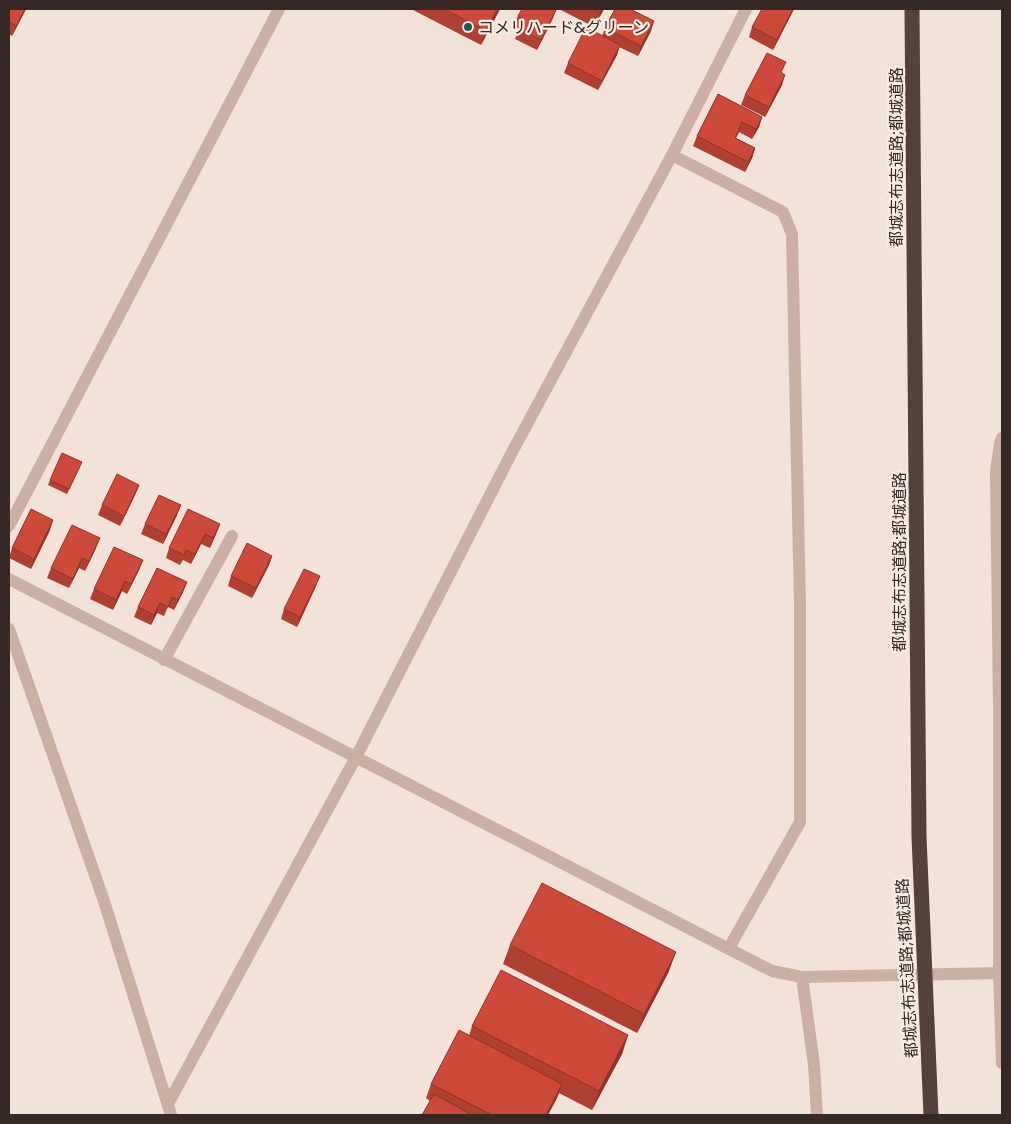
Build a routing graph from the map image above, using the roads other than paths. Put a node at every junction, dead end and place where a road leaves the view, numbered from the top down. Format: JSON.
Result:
{"nodes":[{"id":1,"x":279,"y":9,"type":"edge"},
{"id":2,"x":746,"y":9,"type":"edge"},
{"id":3,"x":912,"y":9,"type":"edge"},
{"id":4,"x":672,"y":155,"type":"junction"},
{"id":5,"x":1002,"y":438,"type":"edge"},
{"id":6,"x":9,"y":526,"type":"edge"},
{"id":7,"x":232,"y":536,"type":"dead end"},
{"id":8,"x":9,"y":579,"type":"edge"},
{"id":9,"x":9,"y":629,"type":"edge"},
{"id":10,"x":164,"y":660,"type":"junction"},
{"id":11,"x":1001,"y":706,"type":"edge"},
{"id":12,"x":356,"y":757,"type":"junction"},
{"id":13,"x":729,"y":948,"type":"junction"},
{"id":14,"x":999,"y":973,"type":"junction"},
{"id":15,"x":802,"y":977,"type":"junction"},
{"id":16,"x":1002,"y":1063,"type":"edge"},
{"id":17,"x":170,"y":1110,"type":"edge"},
{"id":18,"x":817,"y":1115,"type":"edge"},
{"id":19,"x":931,"y":1115,"type":"edge"}],
"edges":[{"from":1,"to":6,"type":"street"},
{"from":2,"to":4,"type":"street"},
{"from":3,"to":19,"type":"highway","name":"都城志布志道路;都城道路"},
{"from":4,"to":12,"type":"street"},
{"from":4,"to":13,"type":"street"},
{"from":5,"to":11,"type":"street"},
{"from":7,"to":10,"type":"street"},
{"from":8,"to":10,"type":"street"},
{"from":9,"to":17,"type":"street"},
{"from":10,"to":12,"type":"street"},
{"from":11,"to":14,"type":"street"},
{"from":12,"to":13,"type":"street"},
{"from":12,"to":17,"type":"street"},
{"from":13,"to":15,"type":"street"},
{"from":14,"to":15,"type":"street"},
{"from":14,"to":16,"type":"street"},
{"from":15,"to":18,"type":"street"}]}
